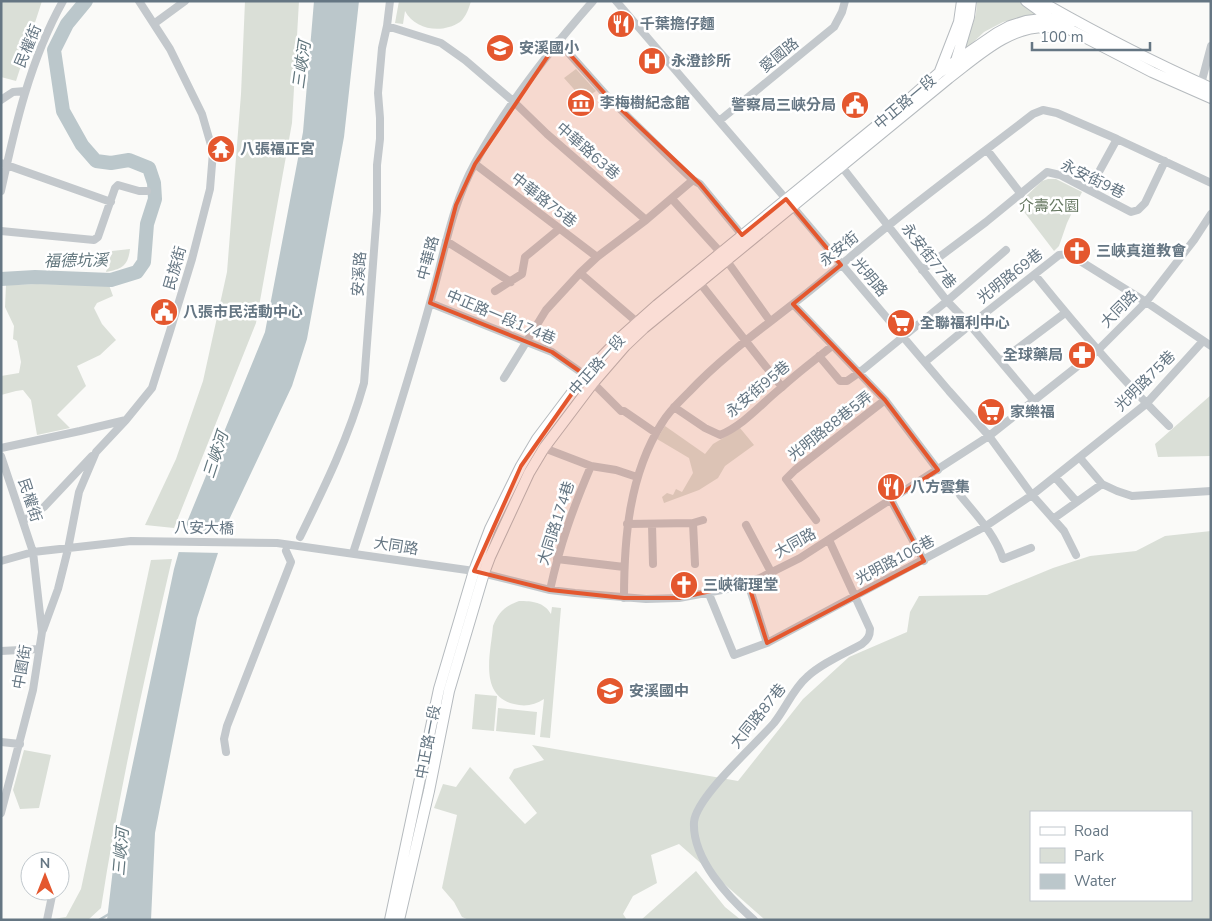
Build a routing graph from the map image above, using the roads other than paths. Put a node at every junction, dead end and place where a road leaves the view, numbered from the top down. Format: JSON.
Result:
{"nodes":[{"id":1,"x":63,"y":1,"type":"edge"},
{"id":2,"x":140,"y":1,"type":"edge"},
{"id":3,"x":185,"y":1,"type":"edge"},
{"id":4,"x":390,"y":1,"type":"edge"},
{"id":5,"x":593,"y":1,"type":"edge"},
{"id":6,"x":616,"y":1,"type":"edge"},
{"id":7,"x":845,"y":1,"type":"edge"},
{"id":8,"x":962,"y":1,"type":"edge"},
{"id":9,"x":971,"y":1,"type":"edge"},
{"id":10,"x":1026,"y":1,"type":"edge"},
{"id":11,"x":1040,"y":1,"type":"edge"},
{"id":12,"x":1050,"y":18,"type":"junction"},
{"id":13,"x":155,"y":23,"type":"junction"},
{"id":14,"x":1072,"y":25,"type":"junction"},
{"id":15,"x":387,"y":26,"type":"junction"},
{"id":16,"x":558,"y":41,"type":"junction"},
{"id":17,"x":1211,"y":46,"type":"edge"},
{"id":18,"x":955,"y":61,"type":"junction"},
{"id":19,"x":944,"y":75,"type":"junction"},
{"id":20,"x":1201,"y":84,"type":"junction"},
{"id":21,"x":1211,"y":88,"type":"edge"},
{"id":22,"x":25,"y":91,"type":"junction"},
{"id":23,"x":1211,"y":98,"type":"edge"},
{"id":24,"x":1,"y":100,"type":"edge"},
{"id":25,"x":514,"y":101,"type":"junction"},
{"id":26,"x":719,"y":121,"type":"junction"},
{"id":27,"x":1117,"y":139,"type":"junction"},
{"id":28,"x":861,"y":146,"type":"junction"},
{"id":29,"x":986,"y":150,"type":"junction"},
{"id":30,"x":1165,"y":161,"type":"junction"},
{"id":31,"x":4,"y":163,"type":"edge"},
{"id":32,"x":475,"y":164,"type":"junction"},
{"id":33,"x":842,"y":167,"type":"junction"},
{"id":34,"x":693,"y":180,"type":"junction"},
{"id":35,"x":1211,"y":183,"type":"edge"},
{"id":36,"x":1089,"y":190,"type":"junction"},
{"id":37,"x":1,"y":191,"type":"edge"},
{"id":38,"x":147,"y":191,"type":"dead end"},
{"id":39,"x":1021,"y":194,"type":"junction"},
{"id":40,"x":672,"y":199,"type":"junction"},
{"id":41,"x":111,"y":202,"type":"junction"},
{"id":42,"x":790,"y":203,"type":"junction"},
{"id":43,"x":1211,"y":214,"type":"edge"},
{"id":44,"x":646,"y":220,"type":"junction"},
{"id":45,"x":888,"y":226,"type":"junction"},
{"id":46,"x":559,"y":229,"type":"junction"},
{"id":47,"x":1,"y":231,"type":"edge"},
{"id":48,"x":742,"y":235,"type":"junction"},
{"id":49,"x":446,"y":241,"type":"junction"},
{"id":50,"x":1006,"y":250,"type":"dead end"},
{"id":51,"x":597,"y":257,"type":"junction"},
{"id":52,"x":724,"y":257,"type":"junction"},
{"id":53,"x":842,"y":264,"type":"junction"},
{"id":54,"x":922,"y":270,"type":"junction"},
{"id":55,"x":580,"y":273,"type":"junction"},
{"id":56,"x":1035,"y":274,"type":"junction"},
{"id":57,"x":511,"y":282,"type":"junction"},
{"id":58,"x":700,"y":283,"type":"junction"},
{"id":59,"x":495,"y":291,"type":"dead end"},
{"id":60,"x":947,"y":301,"type":"junction"},
{"id":61,"x":1146,"y":302,"type":"junction"},
{"id":62,"x":430,"y":303,"type":"junction"},
{"id":63,"x":793,"y":304,"type":"junction"},
{"id":64,"x":1066,"y":313,"type":"junction"},
{"id":65,"x":770,"y":320,"type":"junction"},
{"id":66,"x":638,"y":322,"type":"junction"},
{"id":67,"x":970,"y":325,"type":"junction"},
{"id":68,"x":902,"y":337,"type":"junction"},
{"id":69,"x":527,"y":340,"type":"junction"},
{"id":70,"x":1203,"y":341,"type":"junction"},
{"id":71,"x":746,"y":342,"type":"junction"},
{"id":72,"x":832,"y":346,"type":"junction"},
{"id":73,"x":1211,"y":346,"type":"edge"},
{"id":74,"x":1098,"y":350,"type":"junction"},
{"id":75,"x":819,"y":356,"type":"junction"},
{"id":76,"x":1001,"y":361,"type":"junction"},
{"id":77,"x":925,"y":362,"type":"junction"},
{"id":78,"x":860,"y":372,"type":"junction"},
{"id":79,"x":585,"y":375,"type":"junction"},
{"id":80,"x":504,"y":378,"type":"dead end"},
{"id":81,"x":593,"y":383,"type":"junction"},
{"id":82,"x":782,"y":387,"type":"junction"},
{"id":83,"x":885,"y":400,"type":"junction"},
{"id":84,"x":1034,"y":400,"type":"junction"},
{"id":85,"x":1146,"y":404,"type":"junction"},
{"id":86,"x":674,"y":407,"type":"junction"},
{"id":87,"x":126,"y":420,"type":"junction"},
{"id":88,"x":1169,"y":426,"type":"dead end"},
{"id":89,"x":656,"y":433,"type":"junction"},
{"id":90,"x":989,"y":436,"type":"junction"},
{"id":91,"x":1,"y":448,"type":"edge"},
{"id":92,"x":544,"y":448,"type":"junction"},
{"id":93,"x":96,"y":452,"type":"junction"},
{"id":94,"x":1,"y":456,"type":"edge"},
{"id":95,"x":1080,"y":458,"type":"junction"},
{"id":96,"x":591,"y":466,"type":"junction"},
{"id":97,"x":938,"y":470,"type":"junction"},
{"id":98,"x":637,"y":477,"type":"junction"},
{"id":99,"x":1055,"y":477,"type":"junction"},
{"id":100,"x":1102,"y":484,"type":"junction"},
{"id":101,"x":1211,"y":491,"type":"edge"},
{"id":102,"x":960,"y":495,"type":"dead end"},
{"id":103,"x":1032,"y":495,"type":"junction"},
{"id":104,"x":891,"y":500,"type":"junction"},
{"id":105,"x":1076,"y":501,"type":"junction"},
{"id":106,"x":1053,"y":519,"type":"junction"},
{"id":107,"x":703,"y":520,"type":"dead end"},
{"id":108,"x":816,"y":520,"type":"dead end"},
{"id":109,"x":23,"y":521,"type":"junction"},
{"id":110,"x":693,"y":523,"type":"junction"},
{"id":111,"x":627,"y":524,"type":"junction"},
{"id":112,"x":652,"y":525,"type":"junction"},
{"id":113,"x":746,"y":526,"type":"dead end"},
{"id":114,"x":986,"y":526,"type":"junction"},
{"id":115,"x":300,"y":537,"type":"dead end"},
{"id":116,"x":829,"y":540,"type":"junction"},
{"id":117,"x":277,"y":543,"type":"joint"},
{"id":118,"x":1031,"y":548,"type":"dead end"},
{"id":119,"x":68,"y":549,"type":"junction"},
{"id":120,"x":286,"y":551,"type":"dead end"},
{"id":121,"x":33,"y":552,"type":"junction"},
{"id":122,"x":353,"y":553,"type":"junction"},
{"id":123,"x":1076,"y":555,"type":"dead end"},
{"id":124,"x":557,"y":559,"type":"junction"},
{"id":125,"x":924,"y":561,"type":"junction"},
{"id":126,"x":1,"y":562,"type":"edge"},
{"id":127,"x":653,"y":564,"type":"dead end"},
{"id":128,"x":695,"y":564,"type":"dead end"},
{"id":129,"x":624,"y":567,"type":"junction"},
{"id":130,"x":479,"y":572,"type":"junction"},
{"id":131,"x":771,"y":572,"type":"junction"},
{"id":132,"x":748,"y":583,"type":"junction"},
{"id":133,"x":550,"y":590,"type":"junction"},
{"id":134,"x":709,"y":594,"type":"junction"},
{"id":135,"x":856,"y":596,"type":"junction"},
{"id":136,"x":624,"y":598,"type":"junction"},
{"id":137,"x":42,"y":632,"type":"junction"},
{"id":138,"x":767,"y":643,"type":"junction"},
{"id":139,"x":39,"y":649,"type":"junction"},
{"id":140,"x":1,"y":651,"type":"edge"},
{"id":141,"x":1,"y":742,"type":"edge"},
{"id":142,"x":20,"y":744,"type":"junction"},
{"id":143,"x":226,"y":752,"type":"dead end"},
{"id":144,"x":1,"y":813,"type":"edge"},
{"id":145,"x":51,"y":901,"type":"edge"},
{"id":146,"x":46,"y":920,"type":"edge"},
{"id":147,"x":390,"y":920,"type":"edge"},
{"id":148,"x":399,"y":920,"type":"edge"},
{"id":149,"x":754,"y":920,"type":"edge"}],
"edges":[{"from":1,"to":22,"type":"street","name":"民權街"},
{"from":2,"to":13,"type":"street","name":"民族街"},
{"from":3,"to":13,"type":"street"},
{"from":4,"to":15,"type":"street","name":"安溪路"},
{"from":5,"to":16,"type":"street","name":"中華路"},
{"from":6,"to":26,"type":"street","name":"光明路"},
{"from":7,"to":26,"type":"street","name":"愛國路"},
{"from":8,"to":19,"type":"main road"},
{"from":9,"to":18,"type":"main road"},
{"from":10,"to":12,"type":"main road"},
{"from":11,"to":14,"type":"main road"},
{"from":12,"to":14,"type":"main road","name":"中正路一段"},
{"from":12,"to":18,"type":"main road","name":"中正路一段"},
{"from":13,"to":87,"type":"street","name":"民族街"},
{"from":14,"to":19,"type":"main road","name":"中正路一段"},
{"from":14,"to":20,"type":"main road"},
{"from":14,"to":23,"type":"main road"},
{"from":15,"to":25,"type":"street","name":"中華路63巷"},
{"from":15,"to":115,"type":"street","name":"安溪路"},
{"from":16,"to":25,"type":"street","name":"中華路"},
{"from":16,"to":34,"type":"street"},
{"from":17,"to":20,"type":"street"},
{"from":18,"to":19,"type":"main road","name":"中正路一段"},
{"from":19,"to":28,"type":"main road","name":"中正路一段"},
{"from":20,"to":21,"type":"main road"},
{"from":22,"to":24,"type":"street"},
{"from":22,"to":31,"type":"street","name":"民權街"},
{"from":25,"to":32,"type":"street","name":"中華路"},
{"from":25,"to":44,"type":"street","name":"中華路63巷"},
{"from":26,"to":42,"type":"street","name":"光明路"},
{"from":27,"to":29,"type":"street","name":"永安街"},
{"from":27,"to":30,"type":"street","name":"永安街"},
{"from":27,"to":36,"type":"street"},
{"from":28,"to":33,"type":"main road","name":"中正路一段"},
{"from":28,"to":42,"type":"main road","name":"中正路一段"},
{"from":29,"to":39,"type":"street"},
{"from":29,"to":45,"type":"street","name":"永安街"},
{"from":30,"to":35,"type":"street","name":"永安街"},
{"from":30,"to":36,"type":"street","name":"永安街9巷"},
{"from":31,"to":37,"type":"street","name":"民權街"},
{"from":31,"to":41,"type":"street"},
{"from":32,"to":46,"type":"street","name":"中華路75巷"},
{"from":32,"to":49,"type":"street","name":"中華路"},
{"from":33,"to":42,"type":"main road","name":"中正路一段"},
{"from":33,"to":45,"type":"street","name":"永安街77巷"},
{"from":34,"to":40,"type":"street"},
{"from":34,"to":48,"type":"street"},
{"from":36,"to":39,"type":"street","name":"永安街9巷"},
{"from":38,"to":41,"type":"street"},
{"from":39,"to":54,"type":"street","name":"永安街9巷"},
{"from":40,"to":44,"type":"street"},
{"from":40,"to":52,"type":"street"},
{"from":41,"to":47,"type":"street"},
{"from":42,"to":48,"type":"main road","name":"中正路一段"},
{"from":42,"to":52,"type":"main road","name":"中正路一段"},
{"from":42,"to":53,"type":"street","name":"光明路"},
{"from":43,"to":61,"type":"street","name":"大同路"},
{"from":44,"to":51,"type":"street"},
{"from":45,"to":53,"type":"street","name":"永安街"},
{"from":45,"to":54,"type":"street","name":"永安街77巷"},
{"from":46,"to":51,"type":"street","name":"中華路75巷"},
{"from":46,"to":57,"type":"street"},
{"from":48,"to":52,"type":"main road","name":"中正路一段"},
{"from":49,"to":57,"type":"street"},
{"from":49,"to":62,"type":"street","name":"中華路"},
{"from":50,"to":60,"type":"street"},
{"from":51,"to":55,"type":"street"},
{"from":52,"to":58,"type":"main road","name":"中正路一段"},
{"from":52,"to":65,"type":"street"},
{"from":52,"to":66,"type":"main road","name":"中正路一段"},
{"from":53,"to":63,"type":"street","name":"永安街"},
{"from":53,"to":68,"type":"street","name":"光明路"},
{"from":54,"to":60,"type":"street","name":"永安街77巷"},
{"from":55,"to":66,"type":"street"},
{"from":55,"to":69,"type":"street"},
{"from":56,"to":61,"type":"street","name":"光明路69巷"},
{"from":56,"to":64,"type":"street"},
{"from":56,"to":67,"type":"street","name":"光明路69巷"},
{"from":57,"to":59,"type":"street"},
{"from":58,"to":71,"type":"street"},
{"from":58,"to":81,"type":"main road","name":"中正路一段"},
{"from":60,"to":67,"type":"street","name":"永安街77巷"},
{"from":60,"to":68,"type":"street"},
{"from":61,"to":70,"type":"street"},
{"from":61,"to":74,"type":"street","name":"大同路"},
{"from":62,"to":69,"type":"street","name":"中正路一段174巷"},
{"from":62,"to":122,"type":"street","name":"中華路"},
{"from":63,"to":65,"type":"street","name":"永安街"},
{"from":63,"to":72,"type":"street"},
{"from":64,"to":74,"type":"street"},
{"from":64,"to":76,"type":"street"},
{"from":65,"to":71,"type":"street","name":"永安街"},
{"from":66,"to":79,"type":"main road","name":"中正路一段"},
{"from":67,"to":76,"type":"street"},
{"from":67,"to":77,"type":"street","name":"光明路69巷"},
{"from":68,"to":77,"type":"street","name":"光明路"},
{"from":68,"to":78,"type":"street"},
{"from":69,"to":79,"type":"street","name":"中正路一段174巷"},
{"from":69,"to":80,"type":"street"},
{"from":70,"to":73,"type":"street"},
{"from":70,"to":85,"type":"street","name":"光明路75巷"},
{"from":71,"to":82,"type":"street"},
{"from":71,"to":86,"type":"street","name":"永安街"},
{"from":72,"to":75,"type":"street","name":"永安街95巷"},
{"from":72,"to":78,"type":"street"},
{"from":74,"to":84,"type":"street","name":"大同路"},
{"from":74,"to":85,"type":"street"},
{"from":75,"to":78,"type":"street"},
{"from":75,"to":82,"type":"street","name":"永安街95巷"},
{"from":76,"to":84,"type":"street"},
{"from":77,"to":90,"type":"street","name":"光明路"},
{"from":78,"to":83,"type":"street"},
{"from":79,"to":130,"type":"main road","name":"中正路一段"},
{"from":81,"to":89,"type":"street"},
{"from":81,"to":92,"type":"main road","name":"中正路一段"},
{"from":82,"to":86,"type":"street","name":"永安街95巷"},
{"from":83,"to":97,"type":"street"},
{"from":83,"to":108,"type":"street","name":"光明路88巷5弄"},
{"from":84,"to":90,"type":"street","name":"大同路"},
{"from":85,"to":88,"type":"street"},
{"from":85,"to":95,"type":"street","name":"光明路75巷"},
{"from":86,"to":89,"type":"street","name":"永安街"},
{"from":87,"to":91,"type":"street"},
{"from":87,"to":93,"type":"street","name":"民族街"},
{"from":89,"to":98,"type":"street","name":"永安街"},
{"from":90,"to":97,"type":"street","name":"大同路"},
{"from":90,"to":103,"type":"street","name":"光明路"},
{"from":92,"to":96,"type":"street"},
{"from":92,"to":130,"type":"main road","name":"中正路一段"},
{"from":93,"to":109,"type":"street","name":"民族街"},
{"from":93,"to":119,"type":"street"},
{"from":94,"to":109,"type":"street","name":"民權街"},
{"from":95,"to":99,"type":"street","name":"光明路75巷"},
{"from":95,"to":100,"type":"street"},
{"from":96,"to":98,"type":"street"},
{"from":96,"to":124,"type":"street","name":"大同路174巷"},
{"from":97,"to":104,"type":"street","name":"大同路"},
{"from":98,"to":111,"type":"street","name":"永安街"},
{"from":99,"to":103,"type":"street","name":"光明路106巷"},
{"from":99,"to":105,"type":"street"},
{"from":100,"to":101,"type":"street"},
{"from":100,"to":105,"type":"street"},
{"from":102,"to":114,"type":"street"},
{"from":103,"to":106,"type":"street","name":"光明路"},
{"from":103,"to":114,"type":"street","name":"光明路106巷"},
{"from":104,"to":116,"type":"street","name":"大同路"},
{"from":104,"to":125,"type":"street"},
{"from":105,"to":106,"type":"street"},
{"from":106,"to":123,"type":"street","name":"光明路"},
{"from":107,"to":110,"type":"street"},
{"from":109,"to":121,"type":"street","name":"民權街"},
{"from":110,"to":112,"type":"street"},
{"from":110,"to":128,"type":"street"},
{"from":111,"to":112,"type":"street"},
{"from":111,"to":129,"type":"street","name":"永安街"},
{"from":112,"to":127,"type":"street"},
{"from":113,"to":131,"type":"street"},
{"from":114,"to":118,"type":"street"},
{"from":114,"to":125,"type":"street","name":"光明路106巷"},
{"from":116,"to":131,"type":"street","name":"大同路"},
{"from":116,"to":135,"type":"street","name":"大同路87巷"},
{"from":117,"to":119,"type":"street","name":"八安大橋"},
{"from":117,"to":122,"type":"street","name":"大同路"},
{"from":119,"to":121,"type":"street"},
{"from":119,"to":137,"type":"street"},
{"from":120,"to":143,"type":"street"},
{"from":121,"to":126,"type":"street"},
{"from":121,"to":137,"type":"street","name":"中園街"},
{"from":122,"to":130,"type":"street","name":"大同路"},
{"from":124,"to":129,"type":"street"},
{"from":124,"to":133,"type":"street","name":"大同路174巷"},
{"from":125,"to":135,"type":"street","name":"光明路106巷"},
{"from":129,"to":136,"type":"street","name":"永安街"},
{"from":130,"to":133,"type":"street","name":"大同路"},
{"from":130,"to":147,"type":"main road","name":"中正路一段"},
{"from":130,"to":148,"type":"main road","name":"中正路一段"},
{"from":131,"to":132,"type":"street","name":"大同路"},
{"from":132,"to":134,"type":"street","name":"大同路"},
{"from":132,"to":138,"type":"street"},
{"from":133,"to":136,"type":"street","name":"大同路"},
{"from":134,"to":136,"type":"street","name":"大同路"},
{"from":134,"to":138,"type":"street","name":"光明路106巷"},
{"from":135,"to":138,"type":"street","name":"光明路106巷"},
{"from":135,"to":149,"type":"street","name":"大同路87巷"},
{"from":137,"to":139,"type":"street","name":"中園街"},
{"from":139,"to":140,"type":"street"},
{"from":139,"to":142,"type":"street","name":"中園街"},
{"from":141,"to":142,"type":"street"},
{"from":142,"to":144,"type":"street","name":"中園街"},
{"from":145,"to":146,"type":"street"}]}
